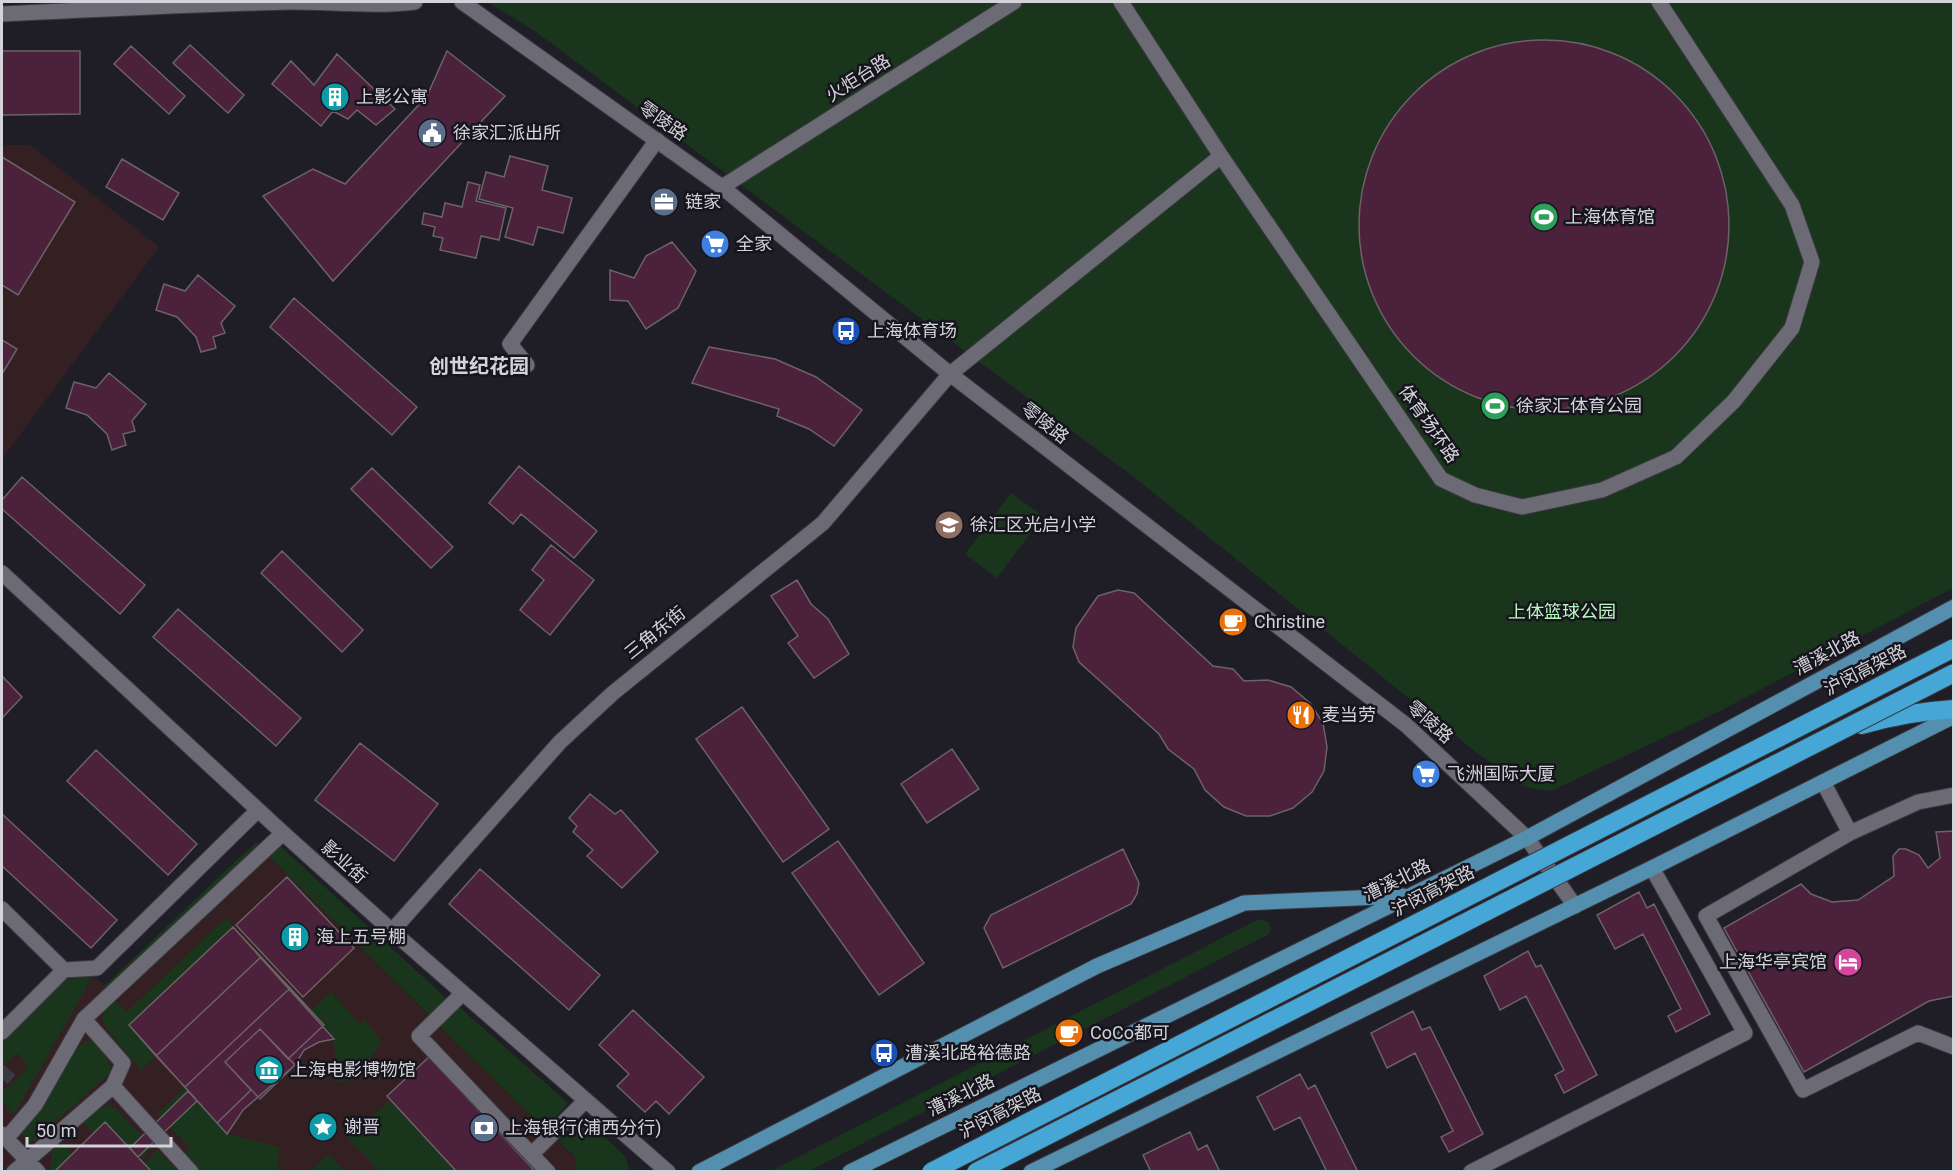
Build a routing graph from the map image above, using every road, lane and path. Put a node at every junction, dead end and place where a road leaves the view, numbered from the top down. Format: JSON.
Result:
{"nodes":[{"id":1,"x":294,"y":2,"type":"edge"},
{"id":2,"x":415,"y":2,"type":"edge"},
{"id":3,"x":462,"y":2,"type":"edge"},
{"id":4,"x":1014,"y":2,"type":"edge"},
{"id":5,"x":1121,"y":2,"type":"edge"},
{"id":6,"x":1659,"y":2,"type":"edge"},
{"id":7,"x":2,"y":14,"type":"edge"},
{"id":8,"x":657,"y":140,"type":"junction"},
{"id":9,"x":1221,"y":156,"type":"junction"},
{"id":10,"x":722,"y":187,"type":"junction"},
{"id":11,"x":527,"y":365,"type":"dead end"},
{"id":12,"x":950,"y":374,"type":"junction"},
{"id":13,"x":2,"y":573,"type":"edge"},
{"id":14,"x":1953,"y":607,"type":"edge"},
{"id":15,"x":1953,"y":648,"type":"edge"},
{"id":16,"x":1953,"y":673,"type":"edge"},
{"id":17,"x":1953,"y":709,"type":"edge"},
{"id":18,"x":1953,"y":716,"type":"edge"},
{"id":19,"x":1826,"y":737,"type":"junction"},
{"id":20,"x":1822,"y":782,"type":"junction"},
{"id":21,"x":1953,"y":795,"type":"edge"},
{"id":22,"x":258,"y":810,"type":"junction"},
{"id":23,"x":1850,"y":832,"type":"junction"},
{"id":24,"x":283,"y":833,"type":"junction"},
{"id":25,"x":1527,"y":838,"type":"junction"},
{"id":26,"x":1652,"y":868,"type":"junction"},
{"id":27,"x":1409,"y":896,"type":"junction"},
{"id":28,"x":1575,"y":906,"type":"junction"},
{"id":29,"x":2,"y":909,"type":"edge"},
{"id":30,"x":392,"y":931,"type":"junction"},
{"id":31,"x":64,"y":970,"type":"junction"},
{"id":32,"x":463,"y":993,"type":"junction"},
{"id":33,"x":84,"y":1019,"type":"junction"},
{"id":34,"x":2,"y":1032,"type":"edge"},
{"id":35,"x":1953,"y":1047,"type":"edge"},
{"id":36,"x":112,"y":1086,"type":"junction"},
{"id":37,"x":586,"y":1100,"type":"junction"},
{"id":38,"x":4,"y":1136,"type":"edge"},
{"id":39,"x":532,"y":1154,"type":"junction"},
{"id":40,"x":32,"y":1166,"type":"edge"},
{"id":41,"x":14,"y":1172,"type":"edge"},
{"id":42,"x":191,"y":1172,"type":"edge"},
{"id":43,"x":549,"y":1172,"type":"edge"},
{"id":44,"x":668,"y":1172,"type":"edge"},
{"id":45,"x":699,"y":1172,"type":"edge"},
{"id":46,"x":850,"y":1172,"type":"edge"},
{"id":47,"x":931,"y":1172,"type":"edge"},
{"id":48,"x":976,"y":1172,"type":"edge"},
{"id":49,"x":1031,"y":1172,"type":"edge"},
{"id":50,"x":1471,"y":1172,"type":"edge"}],
"edges":[{"from":1,"to":2,"type":"street"},
{"from":1,"to":7,"type":"street"},
{"from":3,"to":8,"type":"street","name":"零陵路"},
{"from":4,"to":10,"type":"street","name":"火炬台路"},
{"from":5,"to":9,"type":"street","name":"体育场环路"},
{"from":6,"to":9,"type":"street","name":"体育场环路"},
{"from":8,"to":10,"type":"street","name":"零陵路"},
{"from":8,"to":11,"type":"street"},
{"from":9,"to":12,"type":"street","name":"三角东街"},
{"from":10,"to":12,"type":"street","name":"零陵路"},
{"from":12,"to":25,"type":"street","name":"零陵路"},
{"from":12,"to":30,"type":"street","name":"三角东街"},
{"from":13,"to":22,"type":"street","name":"影业街"},
{"from":14,"to":25,"type":"main road","name":"漕溪北路"},
{"from":15,"to":47,"type":"highway","name":"沪闵高架路","bridge":true},
{"from":16,"to":19,"type":"highway","bridge":true},
{"from":17,"to":19,"type":"highway","bridge":true},
{"from":18,"to":20,"type":"main road"},
{"from":19,"to":48,"type":"highway","bridge":true},
{"from":20,"to":23,"type":"street"},
{"from":20,"to":26,"type":"main road"},
{"from":21,"to":23,"type":"street"},
{"from":22,"to":24,"type":"street","name":"影业街"},
{"from":22,"to":31,"type":"street"},
{"from":23,"to":35,"type":"street"},
{"from":24,"to":30,"type":"street","name":"影业街"},
{"from":24,"to":33,"type":"street"},
{"from":25,"to":27,"type":"main road","name":"漕溪北路"},
{"from":25,"to":28,"type":"street","name":"零陵路"},
{"from":26,"to":28,"type":"main road"},
{"from":26,"to":50,"type":"street"},
{"from":27,"to":45,"type":"main road"},
{"from":27,"to":46,"type":"main road","name":"漕溪北路"},
{"from":28,"to":49,"type":"main road"},
{"from":29,"to":31,"type":"street"},
{"from":30,"to":32,"type":"street","name":"影业街"},
{"from":31,"to":34,"type":"street"},
{"from":32,"to":37,"type":"street","name":"影业街"},
{"from":32,"to":39,"type":"street"},
{"from":33,"to":36,"type":"street"},
{"from":33,"to":38,"type":"street"},
{"from":36,"to":40,"type":"street"},
{"from":36,"to":42,"type":"street"},
{"from":37,"to":39,"type":"street"},
{"from":37,"to":44,"type":"street","name":"影业街"},
{"from":38,"to":40,"type":"street"},
{"from":39,"to":43,"type":"street"},
{"from":40,"to":41,"type":"street"}]}
